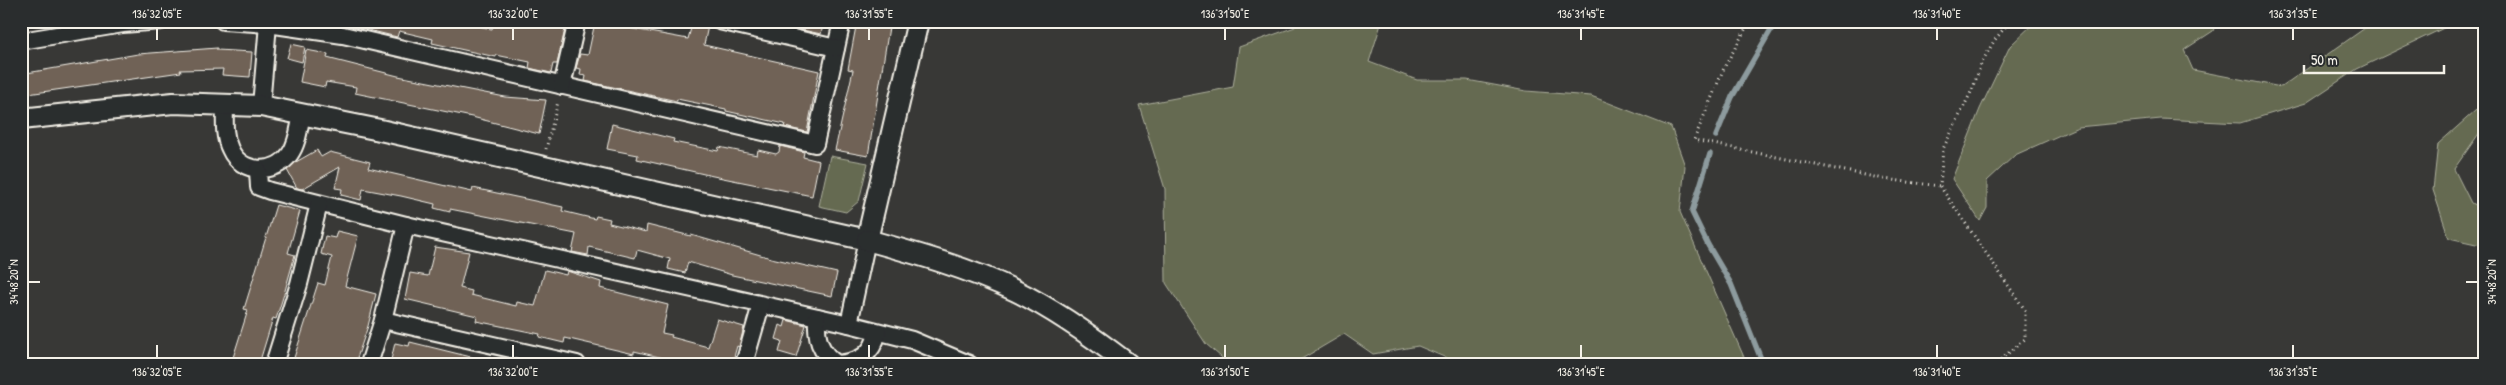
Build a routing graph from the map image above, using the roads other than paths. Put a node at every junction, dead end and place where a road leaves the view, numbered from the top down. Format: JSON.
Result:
{"nodes":[{"id":1,"x":161,"y":21,"type":"edge"},
{"id":2,"x":223,"y":21,"type":"edge"},
{"id":3,"x":577,"y":21,"type":"edge"},
{"id":4,"x":719,"y":21,"type":"edge"},
{"id":5,"x":842,"y":21,"type":"edge"},
{"id":6,"x":918,"y":21,"type":"edge"},
{"id":7,"x":268,"y":24,"type":"junction"},
{"id":8,"x":345,"y":28,"type":"edge"},
{"id":9,"x":21,"y":41,"type":"edge"},
{"id":10,"x":836,"y":48,"type":"junction"},
{"id":11,"x":562,"y":86,"type":"junction"},
{"id":12,"x":226,"y":104,"type":"junction"},
{"id":13,"x":261,"y":106,"type":"junction"},
{"id":14,"x":302,"y":114,"type":"junction"},
{"id":15,"x":21,"y":119,"type":"edge"},
{"id":16,"x":258,"y":170,"type":"junction"},
{"id":17,"x":318,"y":204,"type":"junction"},
{"id":18,"x":406,"y":224,"type":"junction"},
{"id":19,"x":867,"y":240,"type":"junction"},
{"id":20,"x":761,"y":305,"type":"junction"},
{"id":21,"x":817,"y":317,"type":"junction"},
{"id":22,"x":383,"y":320,"type":"junction"},
{"id":23,"x":849,"y":324,"type":"junction"},
{"id":24,"x":878,"y":332,"type":"junction"},
{"id":25,"x":932,"y":356,"type":"edge"},
{"id":26,"x":274,"y":364,"type":"edge"},
{"id":27,"x":369,"y":364,"type":"edge"},
{"id":28,"x":577,"y":364,"type":"edge"},
{"id":29,"x":744,"y":364,"type":"edge"},
{"id":30,"x":969,"y":364,"type":"edge"},
{"id":31,"x":1128,"y":364,"type":"edge"}],
"edges":[{"from":1,"to":9,"type":"street"},
{"from":2,"to":7,"type":"street"},
{"from":3,"to":11,"type":"street"},
{"from":4,"to":10,"type":"street"},
{"from":5,"to":10,"type":"street"},
{"from":6,"to":19,"type":"street"},
{"from":7,"to":8,"type":"street"},
{"from":7,"to":13,"type":"street"},
{"from":8,"to":11,"type":"street"},
{"from":10,"to":11,"type":"street"},
{"from":12,"to":13,"type":"street"},
{"from":12,"to":15,"type":"street"},
{"from":12,"to":16,"type":"street"},
{"from":13,"to":14,"type":"street"},
{"from":14,"to":16,"type":"street"},
{"from":14,"to":19,"type":"street"},
{"from":16,"to":17,"type":"street"},
{"from":17,"to":18,"type":"street"},
{"from":17,"to":26,"type":"street"},
{"from":18,"to":20,"type":"street"},
{"from":18,"to":22,"type":"street"},
{"from":19,"to":23,"type":"street"},
{"from":19,"to":31,"type":"street"},
{"from":20,"to":21,"type":"street"},
{"from":20,"to":29,"type":"street"},
{"from":21,"to":23,"type":"street"},
{"from":21,"to":24,"type":"street"},
{"from":22,"to":27,"type":"street"},
{"from":22,"to":28,"type":"street"},
{"from":23,"to":24,"type":"street"},
{"from":24,"to":25,"type":"street"},
{"from":25,"to":30,"type":"street"}]}
